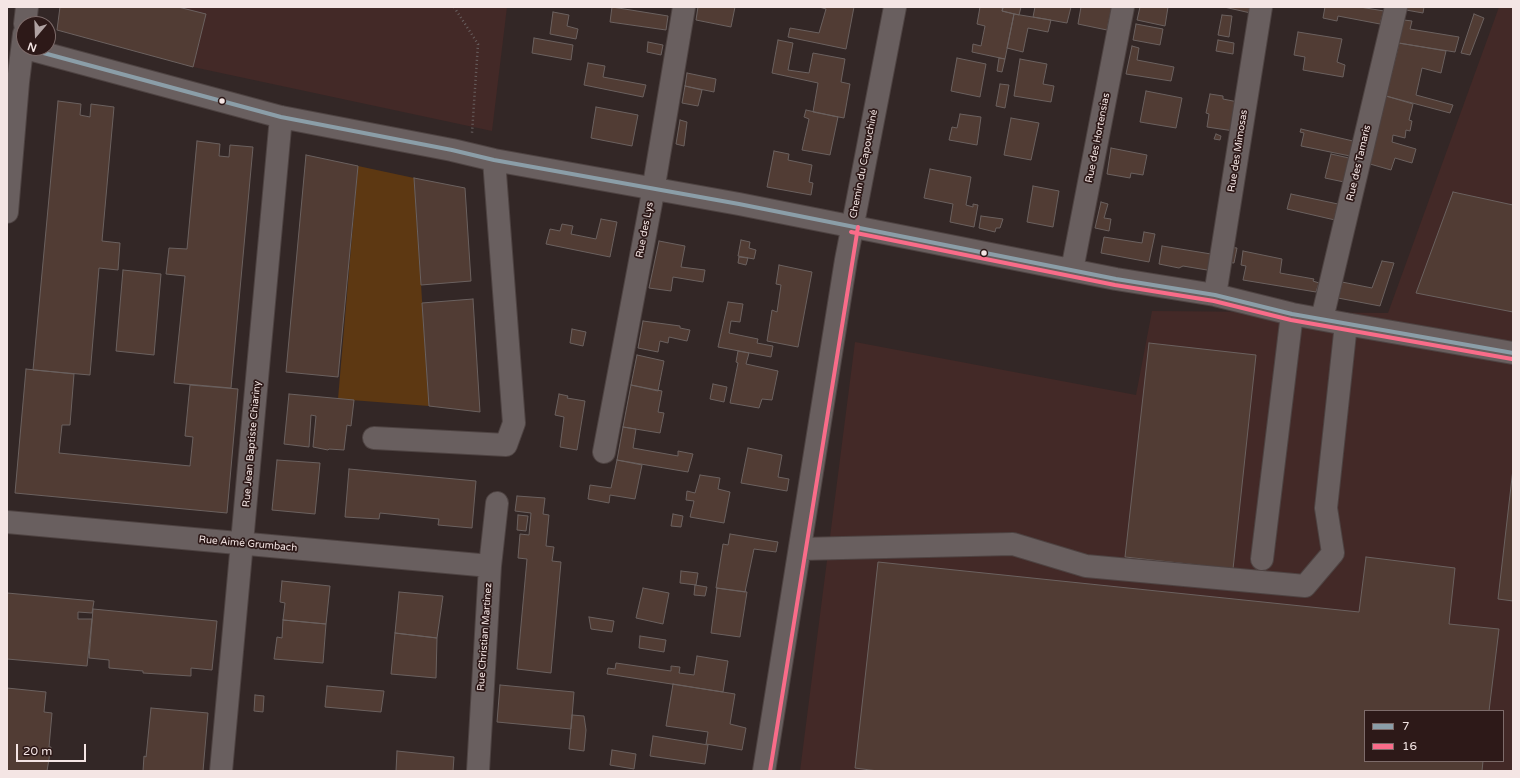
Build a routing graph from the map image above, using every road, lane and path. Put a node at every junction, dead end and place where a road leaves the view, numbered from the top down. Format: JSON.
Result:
{"nodes":[{"id":1,"x":454,"y":7,"type":"edge"},
{"id":2,"x":684,"y":7,"type":"edge"},
{"id":3,"x":894,"y":7,"type":"edge"},
{"id":4,"x":1123,"y":7,"type":"edge"},
{"id":5,"x":1260,"y":7,"type":"edge"},
{"id":6,"x":1396,"y":7,"type":"edge"},
{"id":7,"x":56,"y":54,"type":"edge"},
{"id":8,"x":19,"y":56,"type":"edge"},
{"id":9,"x":281,"y":117,"type":"junction"},
{"id":10,"x":472,"y":133,"type":"dead end"},
{"id":11,"x":494,"y":160,"type":"junction"},
{"id":12,"x":653,"y":190,"type":"junction"},
{"id":13,"x":7,"y":212,"type":"edge"},
{"id":14,"x":852,"y":226,"type":"junction"},
{"id":15,"x":1072,"y":270,"type":"junction"},
{"id":16,"x":1216,"y":295,"type":"junction"},
{"id":17,"x":1292,"y":314,"type":"junction"},
{"id":18,"x":1322,"y":320,"type":"junction"},
{"id":19,"x":1346,"y":324,"type":"junction"},
{"id":20,"x":1513,"y":354,"type":"edge"},
{"id":21,"x":374,"y":438,"type":"dead end"},
{"id":22,"x":604,"y":452,"type":"dead end"},
{"id":23,"x":497,"y":503,"type":"dead end"},
{"id":24,"x":7,"y":522,"type":"edge"},
{"id":25,"x":243,"y":544,"type":"junction"},
{"id":26,"x":800,"y":550,"type":"junction"},
{"id":27,"x":1262,"y":559,"type":"dead end"},
{"id":28,"x":490,"y":566,"type":"junction"},
{"id":29,"x":221,"y":771,"type":"edge"},
{"id":30,"x":478,"y":771,"type":"edge"},
{"id":31,"x":764,"y":771,"type":"edge"}],
"edges":[{"from":1,"to":10,"type":"path"},
{"from":2,"to":12,"type":"street","name":"Rue des Lys"},
{"from":3,"to":14,"type":"street","name":"Chemin du Capouchiné"},
{"from":4,"to":15,"type":"street","name":"Rue des Hortensias"},
{"from":5,"to":16,"type":"street","name":"Rue des Mimosas"},
{"from":6,"to":18,"type":"street","name":"Rue des Tamaris"},
{"from":7,"to":9,"type":"street"},
{"from":8,"to":13,"type":"street"},
{"from":9,"to":11,"type":"street"},
{"from":9,"to":25,"type":"street","name":"Rue Jean Baptiste Chiariny"},
{"from":11,"to":12,"type":"street"},
{"from":11,"to":21,"type":"street"},
{"from":12,"to":14,"type":"street"},
{"from":12,"to":22,"type":"street","name":"Rue des Lys"},
{"from":14,"to":15,"type":"street"},
{"from":14,"to":26,"type":"street","name":"Chemin du Capouchiné"},
{"from":15,"to":16,"type":"street"},
{"from":16,"to":17,"type":"street"},
{"from":17,"to":18,"type":"street"},
{"from":17,"to":27,"type":"street"},
{"from":18,"to":19,"type":"street"},
{"from":19,"to":20,"type":"street"},
{"from":19,"to":26,"type":"street"},
{"from":23,"to":28,"type":"street","name":"Rue Christian Martinez"},
{"from":24,"to":25,"type":"street","name":"Rue Aimé Grumbach"},
{"from":25,"to":28,"type":"street","name":"Rue Aimé Grumbach"},
{"from":25,"to":29,"type":"street","name":"Rue Jean Baptiste Chiariny"},
{"from":26,"to":31,"type":"street","name":"Chemin du Capouchiné"},
{"from":28,"to":30,"type":"street","name":"Rue Christian Martinez"}]}
